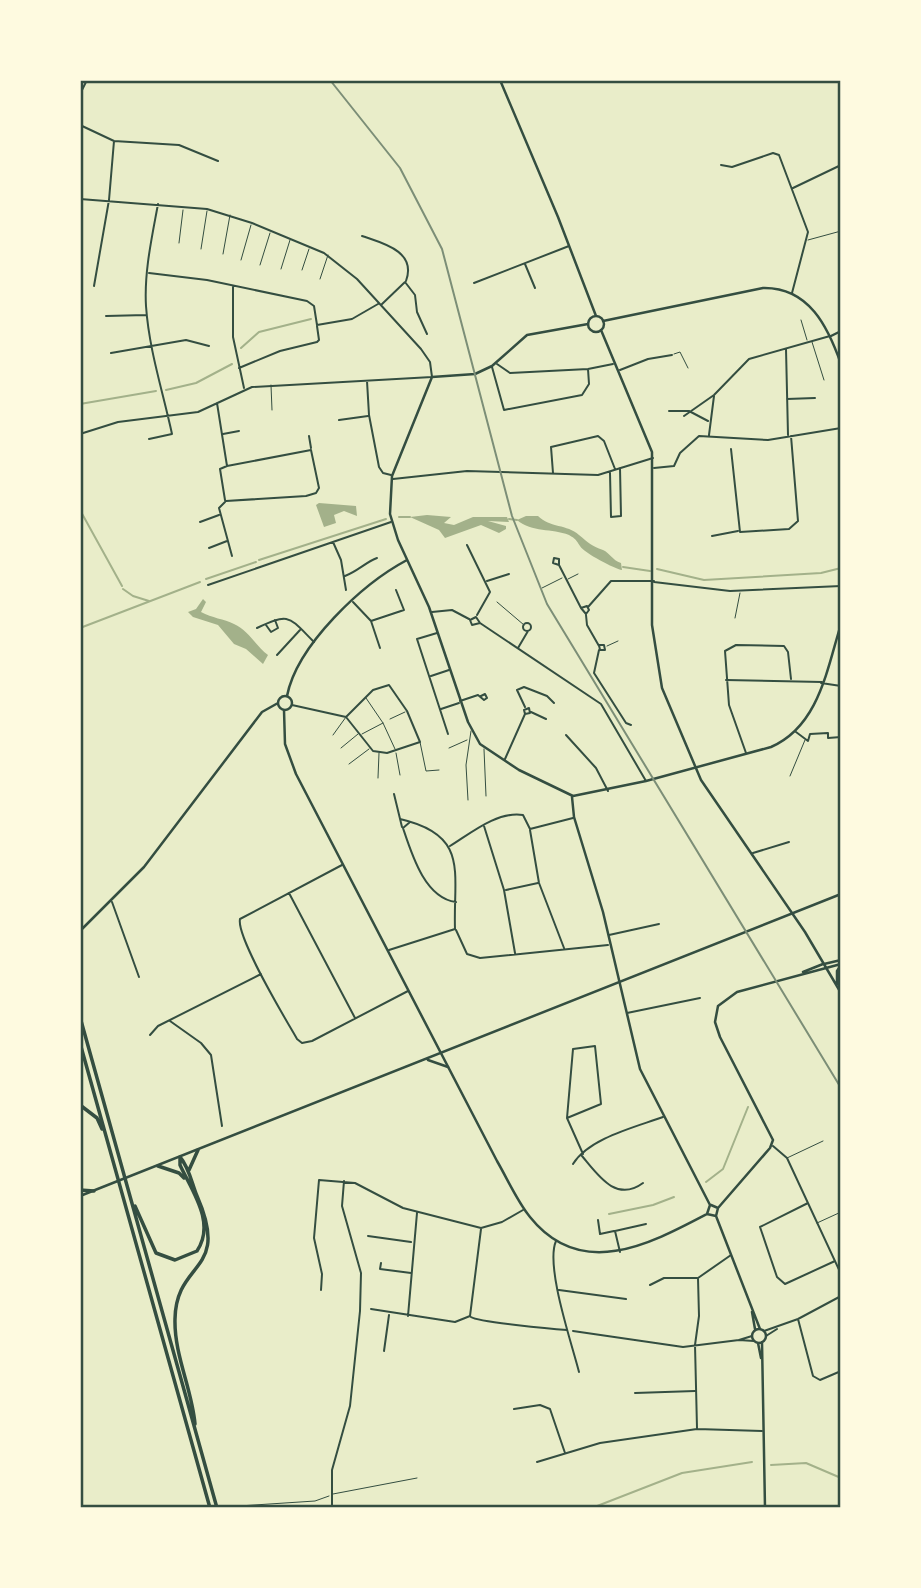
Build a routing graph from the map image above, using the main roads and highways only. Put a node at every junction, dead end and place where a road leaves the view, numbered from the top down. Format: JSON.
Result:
{"nodes":[{"id":1,"x":80,"y":1017,"type":"edge"},
{"id":2,"x":80,"y":1043,"type":"edge"},
{"id":3,"x":80,"y":1105,"type":"edge"},
{"id":4,"x":107,"y":1138,"type":"junction"},
{"id":5,"x":198,"y":1150,"type":"road end"},
{"id":6,"x":180,"y":1157,"type":"road end"},
{"id":7,"x":158,"y":1166,"type":"road end"},
{"id":8,"x":189,"y":1180,"type":"junction"},
{"id":9,"x":80,"y":1190,"type":"edge"},
{"id":10,"x":94,"y":1191,"type":"road end"},
{"id":11,"x":130,"y":1195,"type":"junction"},
{"id":12,"x":196,"y":1433,"type":"junction"},
{"id":13,"x":210,"y":1507,"type":"edge"},
{"id":14,"x":217,"y":1507,"type":"edge"}],
"edges":[{"from":1,"to":11,"type":"highway"},
{"from":2,"to":4,"type":"highway"},
{"from":3,"to":4,"type":"highway"},
{"from":4,"to":13,"type":"highway"},
{"from":5,"to":8,"type":"highway"},
{"from":6,"to":8,"type":"highway"},
{"from":7,"to":8,"type":"highway"},
{"from":8,"to":11,"type":"highway"},
{"from":8,"to":12,"type":"highway"},
{"from":9,"to":10,"type":"highway"},
{"from":11,"to":12,"type":"highway"},
{"from":12,"to":14,"type":"highway"}]}
